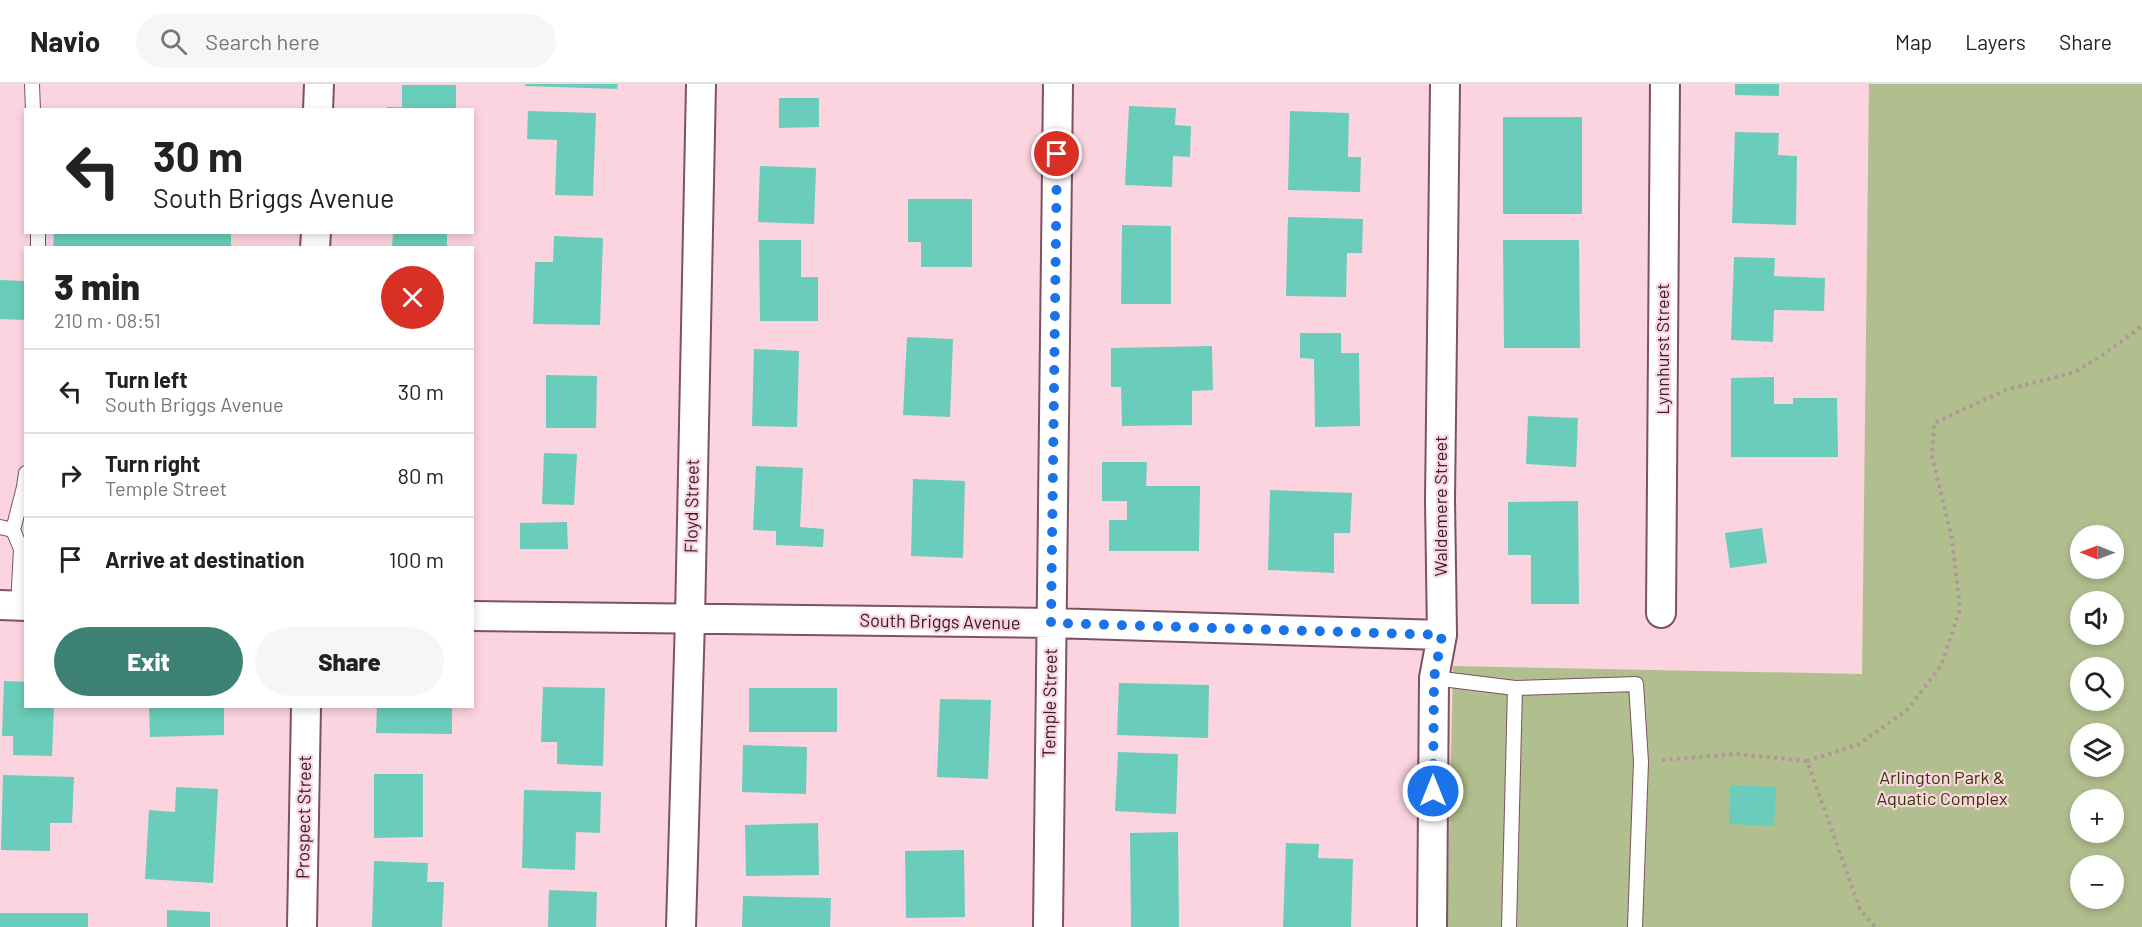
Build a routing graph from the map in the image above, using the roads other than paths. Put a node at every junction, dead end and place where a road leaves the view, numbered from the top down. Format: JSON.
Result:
{"nodes":[{"id":1,"x":32,"y":84,"type":"edge"},
{"id":2,"x":319,"y":84,"type":"edge"},
{"id":3,"x":701,"y":84,"type":"edge"},
{"id":4,"x":1058,"y":84,"type":"edge"},
{"id":5,"x":1445,"y":84,"type":"edge"},
{"id":6,"x":1665,"y":84,"type":"edge"},
{"id":7,"x":33,"y":108,"type":"edge"},
{"id":8,"x":318,"y":108,"type":"edge"},
{"id":9,"x":24,"y":487,"type":"edge"},
{"id":10,"x":7,"y":528,"type":"edge"},
{"id":11,"x":14,"y":606,"type":"edge"},
{"id":12,"x":1661,"y":613,"type":"dead end"},
{"id":13,"x":474,"y":616,"type":"edge"},
{"id":14,"x":690,"y":619,"type":"junction"},
{"id":15,"x":1051,"y":623,"type":"junction"},
{"id":16,"x":1442,"y":635,"type":"junction"},
{"id":17,"x":1434,"y":678,"type":"junction"},
{"id":18,"x":1515,"y":688,"type":"junction"},
{"id":19,"x":306,"y":708,"type":"edge"},
{"id":20,"x":302,"y":927,"type":"edge"},
{"id":21,"x":681,"y":927,"type":"edge"},
{"id":22,"x":1048,"y":927,"type":"edge"},
{"id":23,"x":1432,"y":927,"type":"edge"},
{"id":24,"x":1509,"y":927,"type":"edge"},
{"id":25,"x":1635,"y":927,"type":"edge"}],
"edges":[{"from":1,"to":7,"type":"lane"},
{"from":2,"to":8,"type":"street"},
{"from":3,"to":14,"type":"street","name":"Floyd Street"},
{"from":4,"to":15,"type":"street","name":"Temple Street"},
{"from":5,"to":16,"type":"street","name":"Waldemere Street"},
{"from":6,"to":12,"type":"street","name":"Lynnhurst Street"},
{"from":9,"to":10,"type":"lane"},
{"from":10,"to":11,"type":"lane"},
{"from":13,"to":14,"type":"street","name":"South Briggs Avenue"},
{"from":14,"to":15,"type":"street","name":"South Briggs Avenue"},
{"from":14,"to":21,"type":"street","name":"Floyd Street"},
{"from":15,"to":16,"type":"street","name":"South Briggs Avenue"},
{"from":15,"to":22,"type":"street","name":"Temple Street"},
{"from":16,"to":17,"type":"street","name":"Waldemere Street"},
{"from":17,"to":18,"type":"lane"},
{"from":17,"to":23,"type":"street","name":"Waldemere Street"},
{"from":18,"to":24,"type":"lane"},
{"from":18,"to":25,"type":"lane"},
{"from":19,"to":20,"type":"street","name":"Prospect Street"}]}
